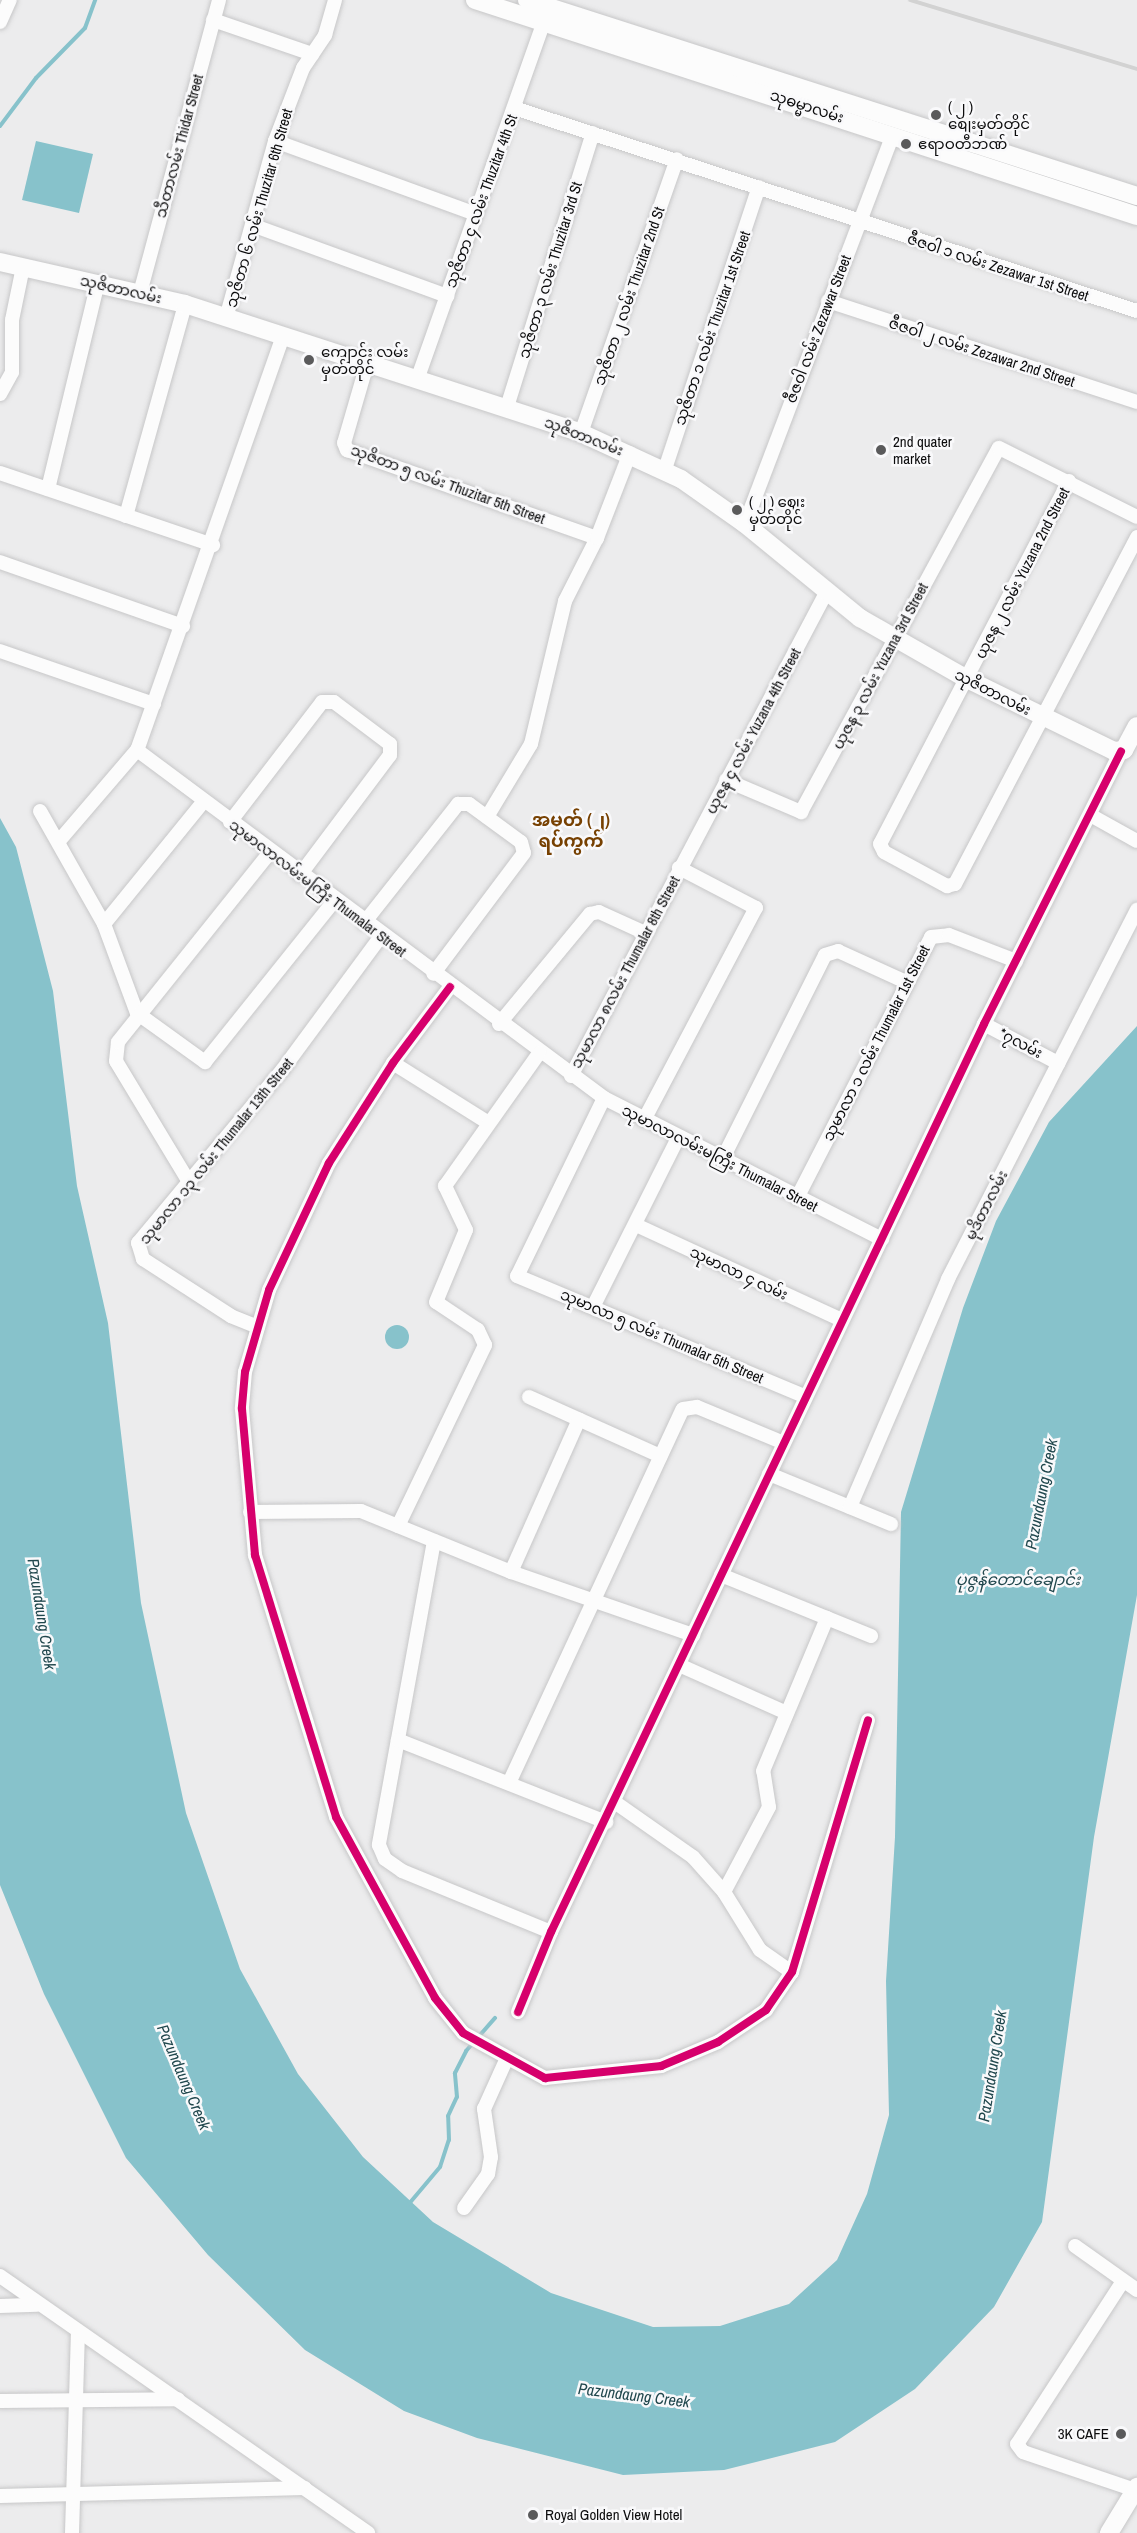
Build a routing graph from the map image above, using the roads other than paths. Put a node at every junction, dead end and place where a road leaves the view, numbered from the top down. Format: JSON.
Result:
{"nodes":[{"id":1,"x":10,"y":0,"type":"edge"},
{"id":2,"x":219,"y":0,"type":"edge"},
{"id":3,"x":335,"y":0,"type":"edge"},
{"id":4,"x":475,"y":0,"type":"edge"},
{"id":5,"x":527,"y":0,"type":"edge"},
{"id":6,"x":213,"y":20,"type":"junction"},
{"id":7,"x":544,"y":21,"type":"junction"},
{"id":8,"x":0,"y":22,"type":"edge"},
{"id":9,"x":312,"y":54,"type":"junction"},
{"id":10,"x":514,"y":108,"type":"junction"},
{"id":11,"x":593,"y":133,"type":"junction"},
{"id":12,"x":893,"y":135,"type":"junction"},
{"id":13,"x":275,"y":141,"type":"junction"},
{"id":14,"x":676,"y":159,"type":"junction"},
{"id":15,"x":759,"y":187,"type":"junction"},
{"id":16,"x":1137,"y":196,"type":"edge"},
{"id":17,"x":476,"y":214,"type":"junction"},
{"id":18,"x":1137,"y":216,"type":"edge"},
{"id":19,"x":859,"y":222,"type":"junction"},
{"id":20,"x":252,"y":225,"type":"junction"},
{"id":21,"x":0,"y":262,"type":"edge"},
{"id":22,"x":23,"y":267,"type":"junction"},
{"id":23,"x":98,"y":282,"type":"junction"},
{"id":24,"x":140,"y":293,"type":"junction"},
{"id":25,"x":447,"y":296,"type":"junction"},
{"id":26,"x":828,"y":301,"type":"junction"},
{"id":27,"x":185,"y":304,"type":"junction"},
{"id":28,"x":1137,"y":312,"type":"edge"},
{"id":29,"x":226,"y":318,"type":"junction"},
{"id":30,"x":283,"y":336,"type":"junction"},
{"id":31,"x":367,"y":364,"type":"junction"},
{"id":32,"x":417,"y":380,"type":"junction"},
{"id":33,"x":0,"y":393,"type":"edge"},
{"id":34,"x":1137,"y":402,"type":"edge"},
{"id":35,"x":507,"y":407,"type":"junction"},
{"id":36,"x":581,"y":433,"type":"junction"},
{"id":37,"x":630,"y":453,"type":"junction"},
{"id":38,"x":665,"y":469,"type":"junction"},
{"id":39,"x":0,"y":473,"type":"edge"},
{"id":40,"x":1069,"y":481,"type":"junction"},
{"id":41,"x":48,"y":489,"type":"junction"},
{"id":42,"x":126,"y":516,"type":"junction"},
{"id":43,"x":1137,"y":517,"type":"edge"},
{"id":44,"x":745,"y":524,"type":"junction"},
{"id":45,"x":1137,"y":537,"type":"edge"},
{"id":46,"x":597,"y":538,"type":"junction"},
{"id":47,"x":213,"y":545,"type":"junction"},
{"id":48,"x":0,"y":562,"type":"edge"},
{"id":49,"x":826,"y":593,"type":"junction"},
{"id":50,"x":183,"y":626,"type":"junction"},
{"id":51,"x":894,"y":640,"type":"junction"},
{"id":52,"x":0,"y":651,"type":"edge"},
{"id":53,"x":967,"y":679,"type":"junction"},
{"id":54,"x":154,"y":705,"type":"junction"},
{"id":55,"x":1042,"y":717,"type":"junction"},
{"id":56,"x":1137,"y":726,"type":"edge"},
{"id":57,"x":137,"y":750,"type":"junction"},
{"id":58,"x":1113,"y":750,"type":"junction"},
{"id":59,"x":726,"y":780,"type":"junction"},
{"id":60,"x":203,"y":802,"type":"junction"},
{"id":61,"x":40,"y":812,"type":"dead end"},
{"id":62,"x":1092,"y":816,"type":"junction"},
{"id":63,"x":487,"y":817,"type":"junction"},
{"id":64,"x":230,"y":822,"type":"junction"},
{"id":65,"x":59,"y":841,"type":"junction"},
{"id":66,"x":1137,"y":841,"type":"edge"},
{"id":67,"x":270,"y":852,"type":"junction"},
{"id":68,"x":680,"y":868,"type":"junction"},
{"id":69,"x":300,"y":875,"type":"junction"},
{"id":70,"x":334,"y":901,"type":"junction"},
{"id":71,"x":1137,"y":909,"type":"edge"},
{"id":72,"x":364,"y":923,"type":"junction"},
{"id":73,"x":104,"y":924,"type":"junction"},
{"id":74,"x":645,"y":933,"type":"junction"},
{"id":75,"x":381,"y":936,"type":"junction"},
{"id":76,"x":1016,"y":961,"type":"junction"},
{"id":77,"x":433,"y":974,"type":"junction"},
{"id":78,"x":906,"y":982,"type":"junction"},
{"id":79,"x":450,"y":987,"type":"junction"},
{"id":80,"x":137,"y":1013,"type":"junction"},
{"id":81,"x":499,"y":1024,"type":"junction"},
{"id":82,"x":984,"y":1024,"type":"junction"},
{"id":83,"x":539,"y":1053,"type":"junction"},
{"id":84,"x":393,"y":1063,"type":"junction"},
{"id":85,"x":1058,"y":1063,"type":"junction"},
{"id":86,"x":571,"y":1076,"type":"junction"},
{"id":87,"x":604,"y":1098,"type":"junction"},
{"id":88,"x":644,"y":1120,"type":"junction"},
{"id":89,"x":487,"y":1122,"type":"junction"},
{"id":90,"x":678,"y":1138,"type":"junction"},
{"id":91,"x":722,"y":1160,"type":"junction"},
{"id":92,"x":189,"y":1182,"type":"junction"},
{"id":93,"x":797,"y":1198,"type":"junction"},
{"id":94,"x":636,"y":1225,"type":"junction"},
{"id":95,"x":882,"y":1239,"type":"junction"},
{"id":96,"x":594,"y":1305,"type":"junction"},
{"id":97,"x":842,"y":1320,"type":"junction"},
{"id":98,"x":258,"y":1327,"type":"junction"},
{"id":99,"x":529,"y":1397,"type":"dead end"},
{"id":100,"x":806,"y":1397,"type":"junction"},
{"id":101,"x":579,"y":1419,"type":"junction"},
{"id":102,"x":784,"y":1443,"type":"junction"},
{"id":103,"x":660,"y":1456,"type":"junction"},
{"id":104,"x":769,"y":1474,"type":"junction"},
{"id":105,"x":850,"y":1507,"type":"junction"},
{"id":106,"x":250,"y":1512,"type":"junction"},
{"id":107,"x":891,"y":1524,"type":"dead end"},
{"id":108,"x":398,"y":1526,"type":"junction"},
{"id":109,"x":434,"y":1541,"type":"junction"},
{"id":110,"x":511,"y":1572,"type":"junction"},
{"id":111,"x":721,"y":1575,"type":"junction"},
{"id":112,"x":595,"y":1601,"type":"junction"},
{"id":113,"x":827,"y":1618,"type":"junction"},
{"id":114,"x":693,"y":1635,"type":"junction"},
{"id":115,"x":871,"y":1636,"type":"dead end"},
{"id":116,"x":679,"y":1665,"type":"junction"},
{"id":117,"x":787,"y":1713,"type":"junction"},
{"id":118,"x":868,"y":1720,"type":"dead end"},
{"id":119,"x":398,"y":1740,"type":"junction"},
{"id":120,"x":509,"y":1783,"type":"junction"},
{"id":121,"x":616,"y":1803,"type":"junction"},
{"id":122,"x":606,"y":1822,"type":"junction"},
{"id":123,"x":724,"y":1892,"type":"junction"},
{"id":124,"x":551,"y":1932,"type":"junction"},
{"id":125,"x":792,"y":1972,"type":"junction"},
{"id":126,"x":518,"y":2012,"type":"dead end"},
{"id":127,"x":507,"y":2058,"type":"junction"},
{"id":128,"x":464,"y":2208,"type":"dead end"},
{"id":129,"x":1075,"y":2246,"type":"dead end"},
{"id":130,"x":0,"y":2276,"type":"edge"},
{"id":131,"x":1123,"y":2281,"type":"junction"},
{"id":132,"x":1137,"y":2290,"type":"edge"},
{"id":133,"x":37,"y":2305,"type":"junction"},
{"id":134,"x":0,"y":2306,"type":"edge"},
{"id":135,"x":78,"y":2333,"type":"junction"},
{"id":136,"x":178,"y":2399,"type":"junction"},
{"id":137,"x":72,"y":2400,"type":"junction"},
{"id":138,"x":0,"y":2401,"type":"edge"},
{"id":139,"x":305,"y":2488,"type":"junction"},
{"id":140,"x":1136,"y":2489,"type":"edge"},
{"id":141,"x":73,"y":2495,"type":"junction"},
{"id":142,"x":0,"y":2496,"type":"edge"},
{"id":143,"x":72,"y":2533,"type":"edge"},
{"id":144,"x":368,"y":2533,"type":"edge"},
{"id":145,"x":1109,"y":2533,"type":"edge"}],
"edges":[{"from":1,"to":8,"type":"street"},
{"from":2,"to":6,"type":"street","name":"သီတာလမ်း Thidar Street"},
{"from":3,"to":9,"type":"street","name":"သုဇိတာ ၆ လမ်း Thuzitar 6th Street"},
{"from":4,"to":7,"type":"main road","name":"သုဓမ္မာလမ်း"},
{"from":5,"to":16,"type":"main road","name":"သုဓမ္မာလမ်း"},
{"from":6,"to":9,"type":"street"},
{"from":6,"to":24,"type":"street","name":"သီတာလမ်း Thidar Street"},
{"from":7,"to":10,"type":"street","name":"သုဇိတာ ၄ လမ်း Thuzitar 4th St"},
{"from":7,"to":12,"type":"main road","name":"သုဓမ္မာလမ်း"},
{"from":9,"to":13,"type":"street","name":"သုဇိတာ ၆ လမ်း Thuzitar 6th Street"},
{"from":10,"to":11,"type":"street","name":"ဇီဇဝါ ၁ လမ်း Zezawar 1st Street"},
{"from":10,"to":17,"type":"street","name":"သုဇိတာ ၄ လမ်း Thuzitar 4th St"},
{"from":11,"to":14,"type":"street","name":"ဇီဇဝါ ၁ လမ်း Zezawar 1st Street"},
{"from":11,"to":35,"type":"street","name":"သုဇိတာ ၃ လမ်း Thuzitar 3rd St"},
{"from":12,"to":18,"type":"main road","name":"သုဓမ္မာလမ်း"},
{"from":12,"to":19,"type":"street","name":"ဇီဇဝါ လမ်း Zezawar Street"},
{"from":13,"to":17,"type":"street"},
{"from":13,"to":20,"type":"street","name":"သုဇိတာ ၆ လမ်း Thuzitar 6th Street"},
{"from":14,"to":15,"type":"street","name":"ဇီဇဝါ ၁ လမ်း Zezawar 1st Street"},
{"from":14,"to":36,"type":"street","name":"သုဇိတာ ၂ လမ်း Thuzitar 2nd St"},
{"from":15,"to":19,"type":"street","name":"ဇီဇဝါ ၁ လမ်း Zezawar 1st Street"},
{"from":15,"to":38,"type":"street","name":"သုဇိတာ ၁ လမ်း Thuzitar 1st Street"},
{"from":17,"to":25,"type":"street","name":"သုဇိတာ ၄ လမ်း Thuzitar 4th St"},
{"from":19,"to":26,"type":"street","name":"ဇီဇဝါ လမ်း Zezawar Street"},
{"from":19,"to":28,"type":"street","name":"ဇီဇဝါ ၁ လမ်း Zezawar 1st Street"},
{"from":20,"to":25,"type":"street"},
{"from":20,"to":29,"type":"street","name":"သုဇိတာ ၆ လမ်း Thuzitar 6th Street"},
{"from":21,"to":22,"type":"main road","name":"သုဇိတာလမ်း"},
{"from":22,"to":23,"type":"main road","name":"သုဇိတာလမ်း"},
{"from":22,"to":33,"type":"street"},
{"from":23,"to":24,"type":"main road","name":"သုဇိတာလမ်း"},
{"from":23,"to":41,"type":"street"},
{"from":24,"to":27,"type":"main road","name":"သုဇိတာလမ်း"},
{"from":25,"to":32,"type":"street","name":"သုဇိတာ ၄ လမ်း Thuzitar 4th St"},
{"from":26,"to":34,"type":"street","name":"ဇီဇဝါ ၂ လမ်း Zezawar 2nd Street"},
{"from":26,"to":44,"type":"street","name":"ဇီဇဝါ လမ်း Zezawar Street"},
{"from":27,"to":29,"type":"main road","name":"သုဇိတာလမ်း"},
{"from":27,"to":42,"type":"street"},
{"from":29,"to":30,"type":"main road","name":"သုဇိတာလမ်း"},
{"from":30,"to":31,"type":"main road","name":"သုဇိတာလမ်း"},
{"from":30,"to":47,"type":"street"},
{"from":31,"to":32,"type":"main road","name":"သုဇိတာလမ်း"},
{"from":31,"to":46,"type":"street","name":"သုဇိတာ ၅ လမ်း Thuzitar 5th Street"},
{"from":32,"to":35,"type":"main road","name":"သုဇိတာလမ်း"},
{"from":35,"to":36,"type":"main road","name":"သုဇိတာလမ်း"},
{"from":36,"to":37,"type":"main road","name":"သုဇိတာလမ်း"},
{"from":37,"to":38,"type":"main road","name":"သုဇိတာလမ်း"},
{"from":37,"to":46,"type":"street"},
{"from":38,"to":44,"type":"main road","name":"သုဇိတာလမ်း"},
{"from":39,"to":41,"type":"street"},
{"from":40,"to":43,"type":"street"},
{"from":40,"to":51,"type":"street","name":"ယုဇန ၃ လမ်း Yuzana 3rd Street"},
{"from":40,"to":53,"type":"street","name":"ယုဇန ၂ လမ်း Yuzana 2nd Street"},
{"from":41,"to":42,"type":"street"},
{"from":42,"to":47,"type":"street"},
{"from":44,"to":49,"type":"main road","name":"သုဇိတာလမ်း"},
{"from":45,"to":55,"type":"street"},
{"from":46,"to":63,"type":"street"},
{"from":47,"to":50,"type":"street"},
{"from":48,"to":50,"type":"street"},
{"from":49,"to":51,"type":"main road","name":"သုဇိတာလမ်း"},
{"from":49,"to":59,"type":"street","name":"ယုဇန ၄ လမ်း Yuzana 4th Street"},
{"from":50,"to":54,"type":"street"},
{"from":51,"to":53,"type":"main road","name":"သုဇိတာလမ်း"},
{"from":51,"to":59,"type":"street","name":"ယုဇန ၃ လမ်း Yuzana 3rd Street"},
{"from":52,"to":54,"type":"street"},
{"from":53,"to":55,"type":"main road","name":"သုဇိတာလမ်း"},
{"from":53,"to":55,"type":"street","name":"ယုဇန ၂ လမ်း Yuzana 2nd Street"},
{"from":54,"to":57,"type":"street"},
{"from":55,"to":58,"type":"main road","name":"သုဇိတာလမ်း"},
{"from":56,"to":58,"type":"main road"},
{"from":57,"to":60,"type":"street","name":"သုမာလာလမ်းမကြီး Thumalar Street"},
{"from":57,"to":65,"type":"street"},
{"from":58,"to":62,"type":"street"},
{"from":59,"to":68,"type":"street","name":"ယုဇန ၄ လမ်း Yuzana 4th Street"},
{"from":60,"to":64,"type":"street","name":"သုမာလာလမ်းမကြီး Thumalar Street"},
{"from":60,"to":73,"type":"street"},
{"from":61,"to":65,"type":"street"},
{"from":62,"to":66,"type":"street"},
{"from":62,"to":76,"type":"street"},
{"from":63,"to":72,"type":"street"},
{"from":63,"to":77,"type":"street"},
{"from":64,"to":67,"type":"street","name":"သုမာလာလမ်းမကြီး Thumalar Street"},
{"from":64,"to":69,"type":"street"},
{"from":65,"to":73,"type":"street"},
{"from":67,"to":69,"type":"street","name":"သုမာလာလမ်းမကြီး Thumalar Street"},
{"from":67,"to":80,"type":"street"},
{"from":68,"to":74,"type":"street","name":"သုမာလာ ၈လမ်း Thumalar 8th Street"},
{"from":68,"to":88,"type":"street"},
{"from":69,"to":70,"type":"street","name":"သုမာလာလမ်းမကြီး Thumalar Street"},
{"from":70,"to":72,"type":"street","name":"သုမာလာလမ်းမကြီး Thumalar Street"},
{"from":70,"to":80,"type":"street"},
{"from":71,"to":85,"type":"street","name":"မုဒိတာလမ်း"},
{"from":72,"to":75,"type":"street","name":"သုမာလာလမ်းမကြီး Thumalar Street"},
{"from":73,"to":80,"type":"street"},
{"from":74,"to":81,"type":"street"},
{"from":74,"to":86,"type":"street","name":"သုမာလာ ၈လမ်း Thumalar 8th Street"},
{"from":75,"to":77,"type":"street","name":"သုမာလာလမ်းမကြီး Thumalar Street"},
{"from":75,"to":92,"type":"street","name":"သုမာလာ ၁၃ လမ်း Thumalar 13th Street"},
{"from":76,"to":78,"type":"street","name":"သုမာလာ ၁ လမ်း Thumalar 1st Street"},
{"from":76,"to":82,"type":"street"},
{"from":77,"to":79,"type":"street","name":"သုမာလာလမ်းမကြီး Thumalar Street"},
{"from":78,"to":91,"type":"street"},
{"from":78,"to":93,"type":"street","name":"သုမာလာ ၁ လမ်း Thumalar 1st Street"},
{"from":79,"to":81,"type":"street","name":"သုမာလာလမ်းမကြီး Thumalar Street"},
{"from":79,"to":84,"type":"street"},
{"from":80,"to":92,"type":"street"},
{"from":81,"to":83,"type":"street","name":"သုမာလာလမ်းမကြီး Thumalar Street"},
{"from":82,"to":85,"type":"street","name":"*၇လမ်း"},
{"from":82,"to":95,"type":"street"},
{"from":83,"to":86,"type":"street","name":"သုမာလာလမ်းမကြီး Thumalar Street"},
{"from":83,"to":89,"type":"street"},
{"from":84,"to":89,"type":"street"},
{"from":84,"to":98,"type":"street"},
{"from":85,"to":105,"type":"street","name":"မုဒိတာလမ်း"},
{"from":86,"to":87,"type":"street","name":"သုမာလာလမ်းမကြီး Thumalar Street"},
{"from":87,"to":88,"type":"street","name":"သုမာလာလမ်းမကြီး Thumalar Street"},
{"from":87,"to":96,"type":"street","name":"သုမာလာ ၅ လမ်း Thumalar 5th Street"},
{"from":88,"to":90,"type":"street","name":"သုမာလာလမ်းမကြီး Thumalar Street"},
{"from":89,"to":108,"type":"street"},
{"from":90,"to":91,"type":"street","name":"သုမာလာလမ်းမကြီး Thumalar Street"},
{"from":90,"to":94,"type":"street"},
{"from":91,"to":93,"type":"street","name":"သုမာလာလမ်းမကြီး Thumalar Street"},
{"from":92,"to":98,"type":"street","name":"သုမာလာ ၁၃ လမ်း Thumalar 13th Street"},
{"from":93,"to":95,"type":"street","name":"သုမာလာလမ်းမကြီး Thumalar Street"},
{"from":94,"to":96,"type":"street"},
{"from":94,"to":97,"type":"street","name":"သုမာလာ ၄ လမ်း"},
{"from":95,"to":97,"type":"street"},
{"from":96,"to":100,"type":"street","name":"သုမာလာ ၅ လမ်း Thumalar 5th Street"},
{"from":97,"to":100,"type":"street"},
{"from":98,"to":106,"type":"street"},
{"from":99,"to":101,"type":"street"},
{"from":100,"to":102,"type":"street"},
{"from":101,"to":103,"type":"street"},
{"from":101,"to":110,"type":"street"},
{"from":102,"to":103,"type":"street"},
{"from":102,"to":104,"type":"street"},
{"from":103,"to":112,"type":"street"},
{"from":104,"to":105,"type":"street"},
{"from":104,"to":111,"type":"street"},
{"from":105,"to":107,"type":"street"},
{"from":106,"to":108,"type":"street"},
{"from":106,"to":127,"type":"street"},
{"from":108,"to":109,"type":"street"},
{"from":109,"to":110,"type":"street"},
{"from":109,"to":119,"type":"street"},
{"from":110,"to":112,"type":"street"},
{"from":111,"to":113,"type":"street"},
{"from":111,"to":114,"type":"street"},
{"from":112,"to":114,"type":"street"},
{"from":112,"to":120,"type":"street"},
{"from":113,"to":115,"type":"street"},
{"from":113,"to":117,"type":"street"},
{"from":114,"to":116,"type":"street"},
{"from":116,"to":117,"type":"street"},
{"from":116,"to":121,"type":"street"},
{"from":117,"to":123,"type":"street"},
{"from":118,"to":125,"type":"street"},
{"from":119,"to":120,"type":"street"},
{"from":119,"to":124,"type":"street"},
{"from":120,"to":122,"type":"street"},
{"from":121,"to":122,"type":"street"},
{"from":121,"to":123,"type":"street"},
{"from":122,"to":124,"type":"street"},
{"from":123,"to":125,"type":"street"},
{"from":124,"to":126,"type":"street"},
{"from":125,"to":127,"type":"street"},
{"from":127,"to":128,"type":"street"},
{"from":129,"to":131,"type":"street"},
{"from":130,"to":133,"type":"street"},
{"from":131,"to":132,"type":"street"},
{"from":131,"to":140,"type":"street"},
{"from":133,"to":134,"type":"street"},
{"from":133,"to":135,"type":"street"},
{"from":135,"to":136,"type":"street"},
{"from":135,"to":137,"type":"street"},
{"from":136,"to":137,"type":"street"},
{"from":136,"to":139,"type":"street"},
{"from":137,"to":138,"type":"street"},
{"from":137,"to":141,"type":"street"},
{"from":139,"to":141,"type":"street"},
{"from":139,"to":144,"type":"street"},
{"from":140,"to":145,"type":"main road"},
{"from":141,"to":142,"type":"street"},
{"from":141,"to":143,"type":"street"}]}
